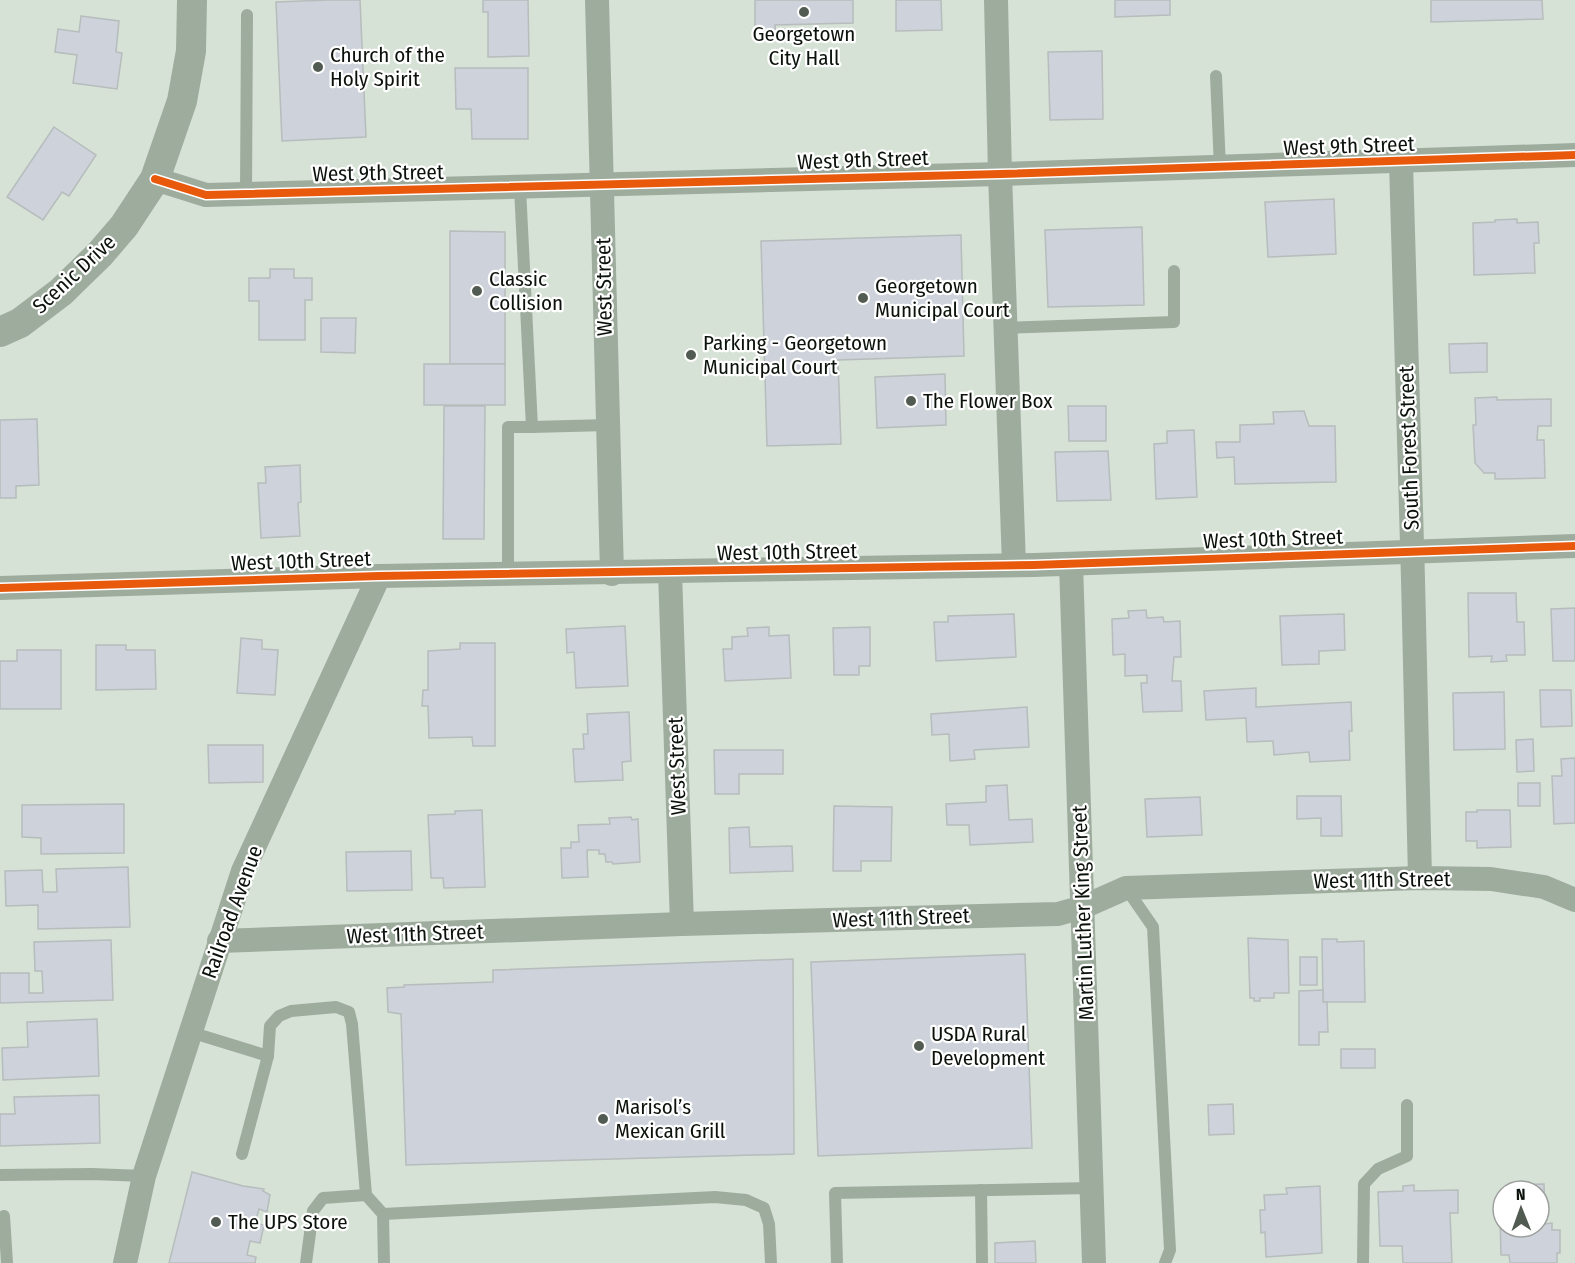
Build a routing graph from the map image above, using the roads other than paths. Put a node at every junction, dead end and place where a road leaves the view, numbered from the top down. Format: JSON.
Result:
{"nodes":[{"id":1,"x":192,"y":0,"type":"edge"},
{"id":2,"x":597,"y":0,"type":"edge"},
{"id":3,"x":996,"y":0,"type":"edge"},
{"id":4,"x":247,"y":15,"type":"dead end"},
{"id":5,"x":1216,"y":76,"type":"dead end"},
{"id":6,"x":1575,"y":155,"type":"edge"},
{"id":7,"x":1401,"y":162,"type":"junction"},
{"id":8,"x":1220,"y":168,"type":"junction"},
{"id":9,"x":1000,"y":174,"type":"junction"},
{"id":10,"x":155,"y":179,"type":"junction"},
{"id":11,"x":602,"y":186,"type":"junction"},
{"id":12,"x":520,"y":188,"type":"junction"},
{"id":13,"x":246,"y":194,"type":"junction"},
{"id":14,"x":1174,"y":271,"type":"dead end"},
{"id":15,"x":1005,"y":328,"type":"junction"},
{"id":16,"x":0,"y":332,"type":"edge"},
{"id":17,"x":608,"y":425,"type":"junction"},
{"id":18,"x":532,"y":427,"type":"junction"},
{"id":19,"x":1575,"y":546,"type":"edge"},
{"id":20,"x":1412,"y":552,"type":"junction"},
{"id":21,"x":1071,"y":564,"type":"junction"},
{"id":22,"x":1014,"y":565,"type":"junction"},
{"id":23,"x":670,"y":572,"type":"junction"},
{"id":24,"x":612,"y":574,"type":"junction"},
{"id":25,"x":508,"y":575,"type":"junction"},
{"id":26,"x":379,"y":576,"type":"junction"},
{"id":27,"x":0,"y":588,"type":"edge"},
{"id":28,"x":1420,"y":878,"type":"junction"},
{"id":29,"x":1126,"y":888,"type":"junction"},
{"id":30,"x":1575,"y":900,"type":"edge"},
{"id":31,"x":1083,"y":907,"type":"junction"},
{"id":32,"x":682,"y":924,"type":"junction"},
{"id":33,"x":219,"y":941,"type":"junction"},
{"id":34,"x":190,"y":1032,"type":"junction"},
{"id":35,"x":268,"y":1056,"type":"junction"},
{"id":36,"x":1407,"y":1106,"type":"dead end"},
{"id":37,"x":242,"y":1154,"type":"dead end"},
{"id":38,"x":0,"y":1175,"type":"edge"},
{"id":39,"x":144,"y":1176,"type":"junction"},
{"id":40,"x":1092,"y":1188,"type":"junction"},
{"id":41,"x":981,"y":1190,"type":"junction"},
{"id":42,"x":366,"y":1195,"type":"junction"},
{"id":43,"x":383,"y":1214,"type":"junction"},
{"id":44,"x":4,"y":1216,"type":"dead end"},
{"id":45,"x":7,"y":1263,"type":"edge"},
{"id":46,"x":125,"y":1263,"type":"edge"},
{"id":47,"x":306,"y":1263,"type":"edge"},
{"id":48,"x":384,"y":1263,"type":"edge"},
{"id":49,"x":771,"y":1263,"type":"edge"},
{"id":50,"x":837,"y":1263,"type":"edge"},
{"id":51,"x":982,"y":1263,"type":"edge"},
{"id":52,"x":1094,"y":1263,"type":"edge"},
{"id":53,"x":1165,"y":1263,"type":"edge"},
{"id":54,"x":1363,"y":1263,"type":"edge"}],
"edges":[{"from":1,"to":10,"type":"street","name":"Scenic Drive"},
{"from":2,"to":11,"type":"street","name":"West Street"},
{"from":3,"to":9,"type":"street"},
{"from":4,"to":13,"type":"lane"},
{"from":5,"to":8,"type":"lane"},
{"from":6,"to":7,"type":"street","name":"West 9th Street"},
{"from":7,"to":8,"type":"street","name":"West 9th Street"},
{"from":7,"to":20,"type":"street","name":"South Forest Street"},
{"from":8,"to":9,"type":"street","name":"West 9th Street"},
{"from":9,"to":11,"type":"street","name":"West 9th Street"},
{"from":9,"to":15,"type":"street"},
{"from":10,"to":13,"type":"street","name":"West 9th Street"},
{"from":10,"to":16,"type":"street","name":"Scenic Drive"},
{"from":11,"to":12,"type":"street","name":"West 9th Street"},
{"from":11,"to":17,"type":"street","name":"West Street"},
{"from":12,"to":13,"type":"street","name":"West 9th Street"},
{"from":12,"to":18,"type":"lane"},
{"from":14,"to":15,"type":"lane"},
{"from":15,"to":22,"type":"street"},
{"from":17,"to":18,"type":"lane"},
{"from":17,"to":24,"type":"street","name":"West Street"},
{"from":18,"to":25,"type":"lane"},
{"from":19,"to":20,"type":"street","name":"West 10th Street"},
{"from":20,"to":21,"type":"street","name":"West 10th Street"},
{"from":20,"to":28,"type":"street","name":"South Forest Street"},
{"from":21,"to":22,"type":"street","name":"West 10th Street"},
{"from":21,"to":31,"type":"street","name":"Martin Luther King Street"},
{"from":22,"to":23,"type":"street","name":"West 10th Street"},
{"from":23,"to":24,"type":"street","name":"West 10th Street"},
{"from":23,"to":32,"type":"street","name":"West Street"},
{"from":24,"to":25,"type":"street","name":"West 10th Street"},
{"from":25,"to":26,"type":"street","name":"West 10th Street"},
{"from":26,"to":27,"type":"street","name":"West 10th Street"},
{"from":26,"to":33,"type":"street","name":"Railroad Avenue"},
{"from":28,"to":29,"type":"street","name":"West 11th Street"},
{"from":28,"to":30,"type":"street","name":"West 11th Street"},
{"from":29,"to":31,"type":"street","name":"West 11th Street"},
{"from":29,"to":53,"type":"lane"},
{"from":31,"to":32,"type":"street","name":"West 11th Street"},
{"from":31,"to":40,"type":"street","name":"Martin Luther King Street"},
{"from":32,"to":33,"type":"street","name":"West 11th Street"},
{"from":33,"to":34,"type":"street","name":"Railroad Avenue"},
{"from":34,"to":35,"type":"lane"},
{"from":34,"to":39,"type":"street","name":"Railroad Avenue"},
{"from":35,"to":37,"type":"lane"},
{"from":35,"to":42,"type":"lane"},
{"from":36,"to":54,"type":"lane"},
{"from":38,"to":39,"type":"lane"},
{"from":39,"to":46,"type":"street","name":"Railroad Avenue"},
{"from":40,"to":41,"type":"lane"},
{"from":40,"to":52,"type":"street","name":"Martin Luther King Street"},
{"from":41,"to":50,"type":"lane"},
{"from":41,"to":51,"type":"lane"},
{"from":42,"to":43,"type":"lane"},
{"from":42,"to":47,"type":"lane"},
{"from":43,"to":48,"type":"lane"},
{"from":43,"to":49,"type":"lane"},
{"from":44,"to":45,"type":"lane"}]}
